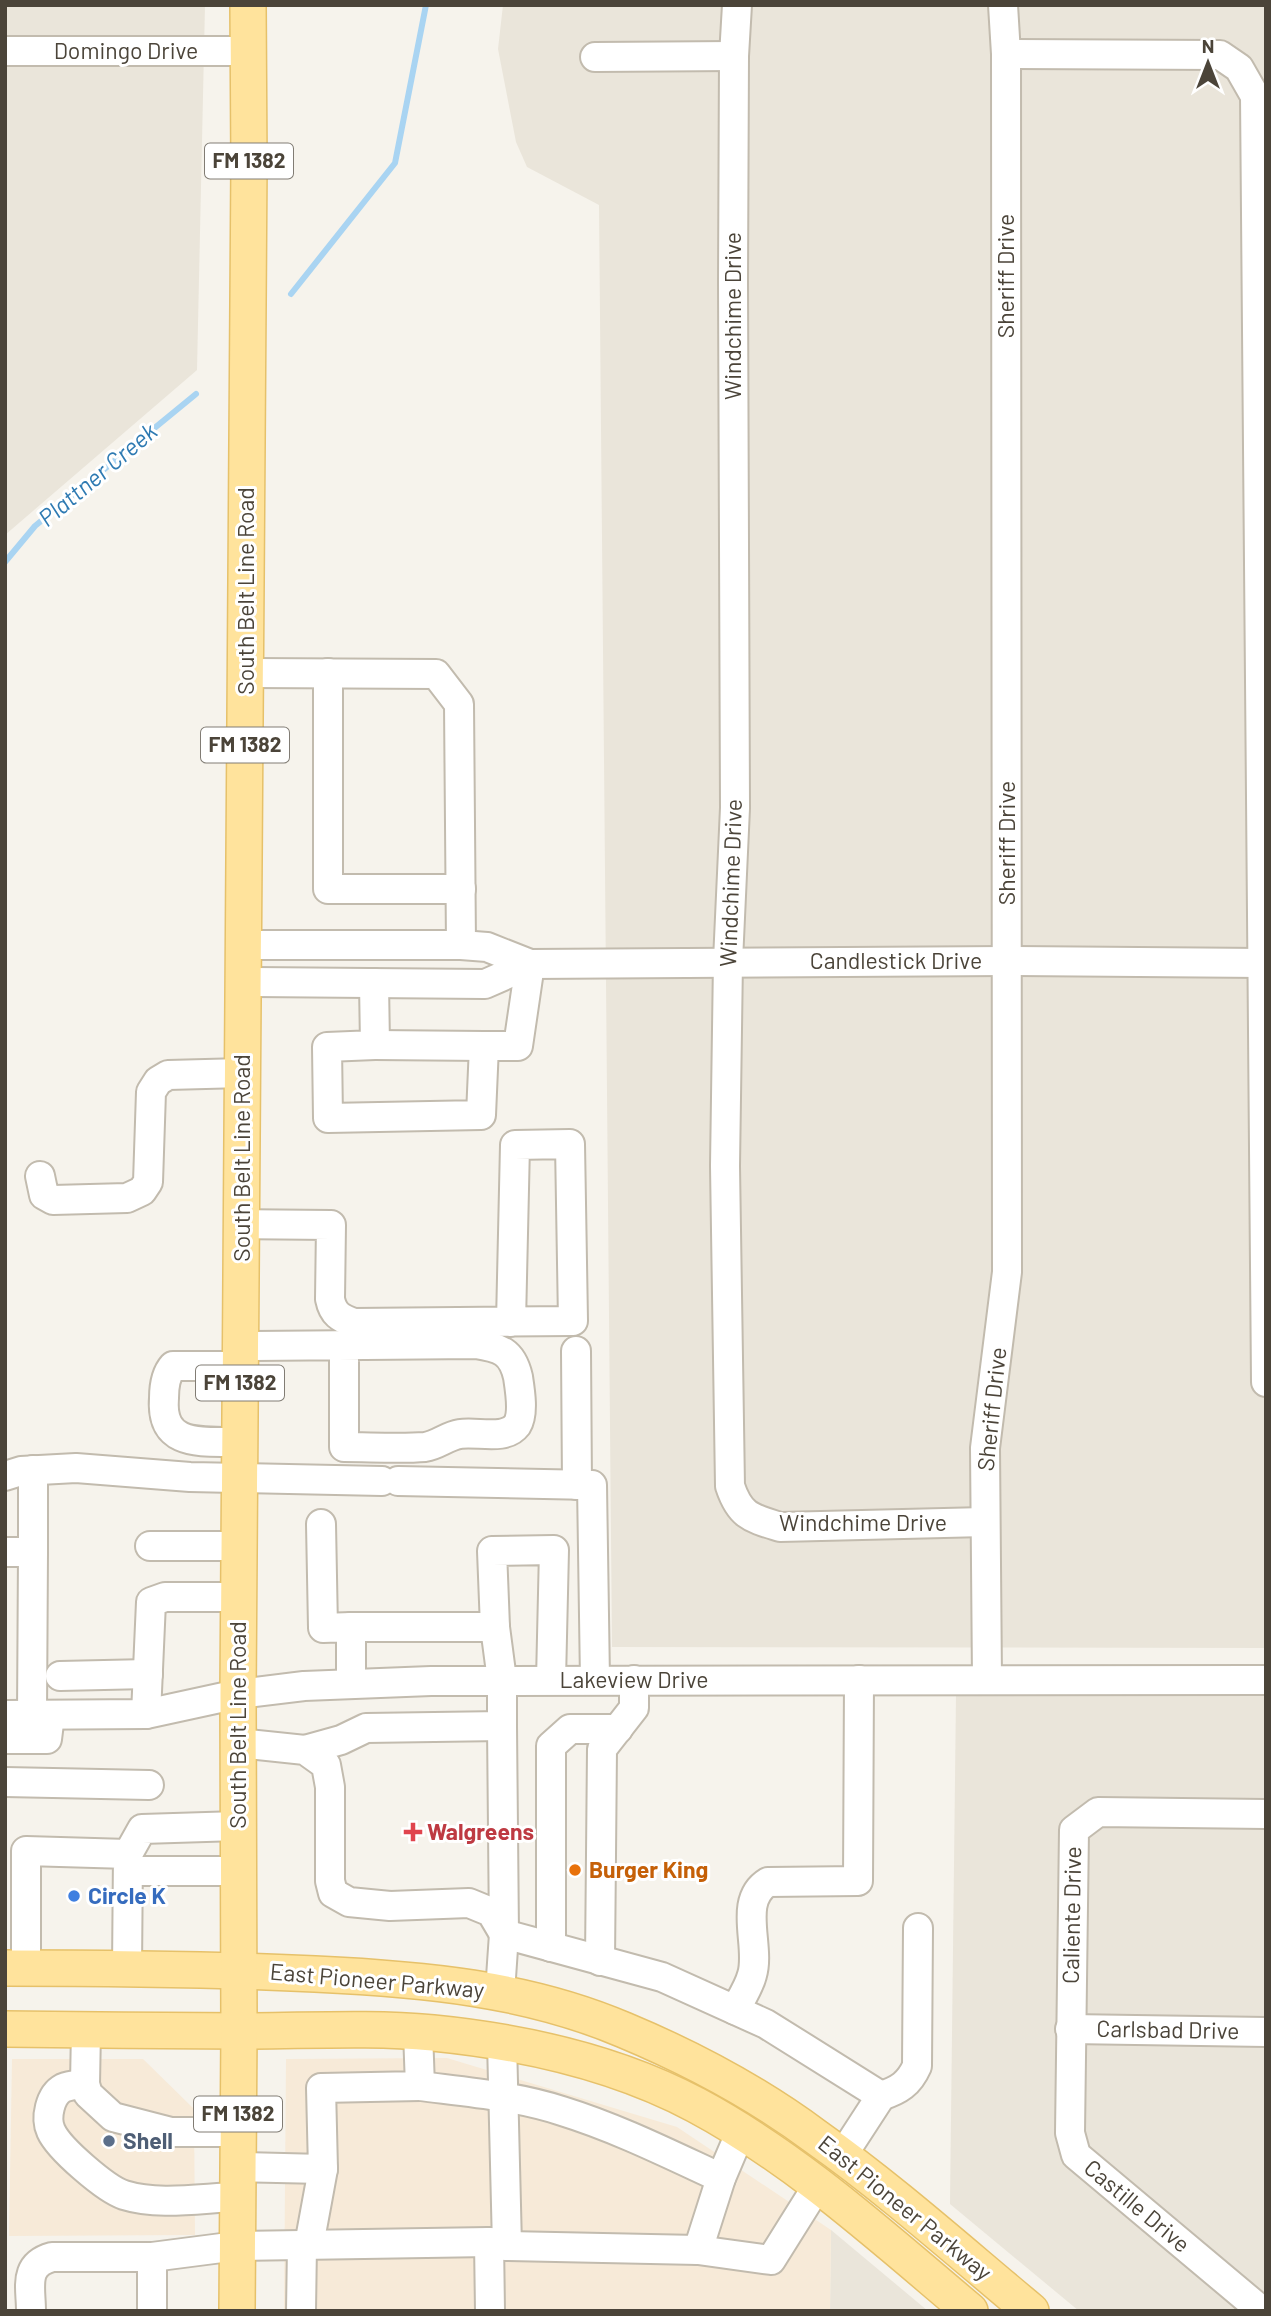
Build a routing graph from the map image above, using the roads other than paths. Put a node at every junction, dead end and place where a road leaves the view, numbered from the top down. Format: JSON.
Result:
{"nodes":[{"id":1,"x":248,"y":5,"type":"edge"},
{"id":2,"x":737,"y":5,"type":"edge"},
{"id":3,"x":1003,"y":5,"type":"edge"},
{"id":4,"x":5,"y":51,"type":"edge"},
{"id":5,"x":247,"y":51,"type":"junction"},
{"id":6,"x":1006,"y":54,"type":"junction"},
{"id":7,"x":734,"y":56,"type":"junction"},
{"id":8,"x":595,"y":57,"type":"dead end"},
{"id":9,"x":245,"y":673,"type":"junction"},
{"id":10,"x":328,"y":673,"type":"junction"},
{"id":11,"x":461,"y":889,"type":"junction"},
{"id":12,"x":244,"y":945,"type":"junction"},
{"id":13,"x":461,"y":945,"type":"junction"},
{"id":14,"x":727,"y":961,"type":"junction"},
{"id":15,"x":1007,"y":961,"type":"junction"},
{"id":16,"x":1262,"y":963,"type":"junction"},
{"id":17,"x":530,"y":964,"type":"junction"},
{"id":18,"x":243,"y":982,"type":"junction"},
{"id":19,"x":374,"y":983,"type":"junction"},
{"id":20,"x":375,"y":1045,"type":"junction"},
{"id":21,"x":484,"y":1046,"type":"junction"},
{"id":22,"x":243,"y":1073,"type":"junction"},
{"id":23,"x":40,"y":1176,"type":"dead end"},
{"id":24,"x":242,"y":1224,"type":"junction"},
{"id":25,"x":511,"y":1322,"type":"junction"},
{"id":26,"x":344,"y":1345,"type":"junction"},
{"id":27,"x":576,"y":1351,"type":"dead end"},
{"id":28,"x":241,"y":1356,"type":"junction"},
{"id":29,"x":1266,"y":1382,"type":"edge"},
{"id":30,"x":240,"y":1442,"type":"junction"},
{"id":31,"x":33,"y":1470,"type":"junction"},
{"id":32,"x":5,"y":1476,"type":"edge"},
{"id":33,"x":240,"y":1477,"type":"junction"},
{"id":34,"x":577,"y":1485,"type":"junction"},
{"id":35,"x":985,"y":1522,"type":"junction"},
{"id":36,"x":321,"y":1524,"type":"dead end"},
{"id":37,"x":150,"y":1546,"type":"dead end"},
{"id":38,"x":239,"y":1546,"type":"junction"},
{"id":39,"x":5,"y":1552,"type":"edge"},
{"id":40,"x":33,"y":1552,"type":"junction"},
{"id":41,"x":239,"y":1597,"type":"junction"},
{"id":42,"x":351,"y":1627,"type":"junction"},
{"id":43,"x":495,"y":1627,"type":"junction"},
{"id":44,"x":148,"y":1674,"type":"junction"},
{"id":45,"x":60,"y":1676,"type":"dead end"},
{"id":46,"x":502,"y":1680,"type":"junction"},
{"id":47,"x":551,"y":1680,"type":"junction"},
{"id":48,"x":595,"y":1680,"type":"junction"},
{"id":49,"x":635,"y":1680,"type":"junction"},
{"id":50,"x":859,"y":1680,"type":"junction"},
{"id":51,"x":987,"y":1680,"type":"junction"},
{"id":52,"x":1266,"y":1680,"type":"edge"},
{"id":53,"x":351,"y":1683,"type":"junction"},
{"id":54,"x":238,"y":1694,"type":"junction"},
{"id":55,"x":146,"y":1714,"type":"junction"},
{"id":56,"x":29,"y":1715,"type":"edge"},
{"id":57,"x":502,"y":1726,"type":"junction"},
{"id":58,"x":618,"y":1729,"type":"junction"},
{"id":59,"x":5,"y":1739,"type":"edge"},
{"id":60,"x":238,"y":1743,"type":"junction"},
{"id":61,"x":305,"y":1750,"type":"junction"},
{"id":62,"x":5,"y":1782,"type":"edge"},
{"id":63,"x":149,"y":1785,"type":"dead end"},
{"id":64,"x":1266,"y":1814,"type":"edge"},
{"id":65,"x":238,"y":1826,"type":"junction"},
{"id":66,"x":128,"y":1862,"type":"junction"},
{"id":67,"x":238,"y":1871,"type":"junction"},
{"id":68,"x":918,"y":1928,"type":"dead end"},
{"id":69,"x":504,"y":1934,"type":"junction"},
{"id":70,"x":551,"y":1947,"type":"junction"},
{"id":71,"x":600,"y":1961,"type":"junction"},
{"id":72,"x":16,"y":1969,"type":"edge"},
{"id":73,"x":127,"y":1969,"type":"junction"},
{"id":74,"x":238,"y":1970,"type":"junction"},
{"id":75,"x":500,"y":1992,"type":"junction"},
{"id":76,"x":735,"y":2010,"type":"junction"},
{"id":77,"x":5,"y":2029,"type":"edge"},
{"id":78,"x":1070,"y":2029,"type":"junction"},
{"id":79,"x":86,"y":2030,"type":"junction"},
{"id":80,"x":239,"y":2031,"type":"junction"},
{"id":81,"x":418,"y":2032,"type":"junction"},
{"id":82,"x":1266,"y":2032,"type":"edge"},
{"id":83,"x":502,"y":2042,"type":"junction"},
{"id":84,"x":85,"y":2084,"type":"junction"},
{"id":85,"x":420,"y":2085,"type":"junction"},
{"id":86,"x":503,"y":2096,"type":"junction"},
{"id":87,"x":880,"y":2096,"type":"junction"},
{"id":88,"x":741,"y":2131,"type":"junction"},
{"id":89,"x":238,"y":2132,"type":"junction"},
{"id":90,"x":842,"y":2155,"type":"junction"},
{"id":91,"x":323,"y":2169,"type":"junction"},
{"id":92,"x":720,"y":2178,"type":"junction"},
{"id":93,"x":237,"y":2182,"type":"junction"},
{"id":94,"x":818,"y":2185,"type":"junction"},
{"id":95,"x":498,"y":2244,"type":"junction"},
{"id":96,"x":306,"y":2245,"type":"junction"},
{"id":97,"x":236,"y":2246,"type":"junction"},
{"id":98,"x":698,"y":2250,"type":"junction"},
{"id":99,"x":152,"y":2257,"type":"junction"},
{"id":100,"x":31,"y":2311,"type":"edge"},
{"id":101,"x":152,"y":2311,"type":"edge"},
{"id":102,"x":237,"y":2311,"type":"edge"},
{"id":103,"x":301,"y":2311,"type":"edge"},
{"id":104,"x":490,"y":2311,"type":"edge"},
{"id":105,"x":970,"y":2311,"type":"edge"},
{"id":106,"x":1031,"y":2311,"type":"edge"},
{"id":107,"x":1262,"y":2311,"type":"edge"}],
"edges":[{"from":1,"to":5,"type":"main road","name":"South Belt Line Road","number":"FM 1382"},
{"from":2,"to":7,"type":"street","name":"Windchime Drive"},
{"from":3,"to":6,"type":"street","name":"Sheriff Drive"},
{"from":4,"to":5,"type":"street","name":"Domingo Drive"},
{"from":5,"to":9,"type":"main road","name":"South Belt Line Road","number":"FM 1382"},
{"from":6,"to":15,"type":"street","name":"Sheriff Drive"},
{"from":6,"to":16,"type":"street"},
{"from":7,"to":8,"type":"street"},
{"from":7,"to":14,"type":"street","name":"Windchime Drive"},
{"from":9,"to":10,"type":"street"},
{"from":9,"to":12,"type":"main road","name":"South Belt Line Road","number":"FM 1382"},
{"from":10,"to":11,"type":"street"},
{"from":10,"to":11,"type":"street"},
{"from":11,"to":13,"type":"street"},
{"from":12,"to":13,"type":"street","name":"Candlestick Drive"},
{"from":12,"to":18,"type":"main road","name":"South Belt Line Road","number":"FM 1382"},
{"from":13,"to":17,"type":"street","name":"Candlestick Drive"},
{"from":14,"to":15,"type":"street","name":"Candlestick Drive"},
{"from":14,"to":17,"type":"street","name":"Candlestick Drive"},
{"from":14,"to":35,"type":"street","name":"Windchime Drive"},
{"from":15,"to":16,"type":"street","name":"Candlestick Drive"},
{"from":15,"to":35,"type":"street","name":"Sheriff Drive"},
{"from":16,"to":29,"type":"street"},
{"from":17,"to":19,"type":"street","name":"Candlestick Drive"},
{"from":17,"to":21,"type":"street"},
{"from":18,"to":19,"type":"street","name":"Candlestick Drive"},
{"from":18,"to":22,"type":"main road","name":"South Belt Line Road","number":"FM 1382"},
{"from":19,"to":20,"type":"street"},
{"from":20,"to":21,"type":"street"},
{"from":20,"to":21,"type":"street"},
{"from":22,"to":23,"type":"street"},
{"from":22,"to":24,"type":"main road","name":"South Belt Line Road","number":"FM 1382"},
{"from":24,"to":25,"type":"street"},
{"from":24,"to":28,"type":"main road","name":"South Belt Line Road","number":"FM 1382"},
{"from":25,"to":25,"type":"street"},
{"from":26,"to":26,"type":"street"},
{"from":26,"to":28,"type":"street"},
{"from":27,"to":34,"type":"street"},
{"from":28,"to":30,"type":"main road","name":"South Belt Line Road","number":"FM 1382"},
{"from":28,"to":30,"type":"street"},
{"from":30,"to":33,"type":"main road","name":"South Belt Line Road","number":"FM 1382"},
{"from":31,"to":32,"type":"street"},
{"from":31,"to":33,"type":"street"},
{"from":31,"to":40,"type":"street"},
{"from":33,"to":34,"type":"street"},
{"from":33,"to":38,"type":"main road","name":"South Belt Line Road","number":"FM 1382"},
{"from":34,"to":48,"type":"street"},
{"from":35,"to":51,"type":"street","name":"Sheriff Drive"},
{"from":36,"to":42,"type":"street"},
{"from":37,"to":38,"type":"street"},
{"from":38,"to":41,"type":"main road","name":"South Belt Line Road","number":"FM 1382"},
{"from":39,"to":40,"type":"street"},
{"from":40,"to":56,"type":"street"},
{"from":41,"to":44,"type":"street"},
{"from":41,"to":54,"type":"main road","name":"South Belt Line Road","number":"FM 1382"},
{"from":42,"to":43,"type":"street"},
{"from":42,"to":53,"type":"street"},
{"from":43,"to":46,"type":"street"},
{"from":43,"to":47,"type":"street"},
{"from":44,"to":45,"type":"street"},
{"from":44,"to":55,"type":"street"},
{"from":46,"to":47,"type":"street","name":"Lakeview Drive"},
{"from":46,"to":53,"type":"street","name":"Lakeview Drive"},
{"from":46,"to":57,"type":"street"},
{"from":47,"to":48,"type":"street","name":"Lakeview Drive"},
{"from":48,"to":49,"type":"street","name":"Lakeview Drive"},
{"from":49,"to":50,"type":"street","name":"Lakeview Drive"},
{"from":49,"to":58,"type":"street"},
{"from":50,"to":51,"type":"street","name":"Lakeview Drive"},
{"from":50,"to":76,"type":"street"},
{"from":51,"to":52,"type":"street","name":"Lakeview Drive"},
{"from":53,"to":54,"type":"street","name":"Lakeview Drive"},
{"from":54,"to":55,"type":"street","name":"Lakeview Drive"},
{"from":54,"to":60,"type":"main road","name":"South Belt Line Road","number":"FM 1382"},
{"from":55,"to":56,"type":"street","name":"Lakeview Drive"},
{"from":56,"to":59,"type":"street"},
{"from":57,"to":61,"type":"street"},
{"from":57,"to":69,"type":"street"},
{"from":58,"to":70,"type":"street"},
{"from":58,"to":71,"type":"street"},
{"from":60,"to":61,"type":"street"},
{"from":60,"to":65,"type":"main road","name":"South Belt Line Road","number":"FM 1382"},
{"from":61,"to":69,"type":"street"},
{"from":62,"to":63,"type":"street"},
{"from":64,"to":78,"type":"street","name":"Caliente Drive"},
{"from":65,"to":66,"type":"street"},
{"from":65,"to":67,"type":"main road","name":"South Belt Line Road","number":"FM 1382"},
{"from":66,"to":67,"type":"street"},
{"from":66,"to":72,"type":"street"},
{"from":66,"to":73,"type":"street"},
{"from":67,"to":74,"type":"main road","name":"South Belt Line Road","number":"FM 1382"},
{"from":68,"to":87,"type":"street"},
{"from":69,"to":70,"type":"street"},
{"from":69,"to":75,"type":"street"},
{"from":70,"to":71,"type":"street"},
{"from":71,"to":76,"type":"street"},
{"from":72,"to":73,"type":"main road","name":"East Pioneer Parkway"},
{"from":73,"to":74,"type":"main road","name":"East Pioneer Parkway"},
{"from":74,"to":75,"type":"main road","name":"East Pioneer Parkway"},
{"from":74,"to":80,"type":"main road","name":"South Belt Line Road","number":"FM 1382"},
{"from":75,"to":90,"type":"main road","name":"East Pioneer Parkway"},
{"from":76,"to":87,"type":"street"},
{"from":77,"to":79,"type":"main road","name":"East Pioneer Parkway"},
{"from":78,"to":82,"type":"street","name":"Carlsbad Drive"},
{"from":78,"to":107,"type":"street","name":"Castille Drive"},
{"from":79,"to":80,"type":"main road","name":"East Pioneer Parkway"},
{"from":79,"to":84,"type":"street"},
{"from":80,"to":81,"type":"main road","name":"East Pioneer Parkway"},
{"from":80,"to":89,"type":"main road","name":"South Belt Line Road","number":"FM 1382"},
{"from":81,"to":83,"type":"main road","name":"East Pioneer Parkway"},
{"from":81,"to":85,"type":"street"},
{"from":83,"to":86,"type":"street"},
{"from":83,"to":88,"type":"main road","name":"East Pioneer Parkway"},
{"from":84,"to":89,"type":"street"},
{"from":84,"to":93,"type":"street"},
{"from":85,"to":86,"type":"street"},
{"from":85,"to":91,"type":"street"},
{"from":86,"to":92,"type":"street"},
{"from":86,"to":95,"type":"street"},
{"from":87,"to":90,"type":"street"},
{"from":88,"to":92,"type":"street"},
{"from":88,"to":94,"type":"main road","name":"East Pioneer Parkway"},
{"from":89,"to":93,"type":"main road","name":"South Belt Line Road","number":"FM 1382"},
{"from":90,"to":94,"type":"main road"},
{"from":90,"to":106,"type":"main road","name":"East Pioneer Parkway"},
{"from":91,"to":93,"type":"street"},
{"from":91,"to":96,"type":"street"},
{"from":92,"to":98,"type":"street"},
{"from":93,"to":97,"type":"main road","name":"South Belt Line Road","number":"FM 1382"},
{"from":94,"to":98,"type":"street"},
{"from":94,"to":105,"type":"main road","name":"East Pioneer Parkway"},
{"from":95,"to":96,"type":"street"},
{"from":95,"to":98,"type":"street"},
{"from":95,"to":104,"type":"street"},
{"from":96,"to":97,"type":"street"},
{"from":96,"to":103,"type":"street"},
{"from":97,"to":99,"type":"street"},
{"from":97,"to":102,"type":"main road","name":"South Belt Line Road","number":"FM 1382"},
{"from":99,"to":100,"type":"street"},
{"from":99,"to":101,"type":"street"}]}
